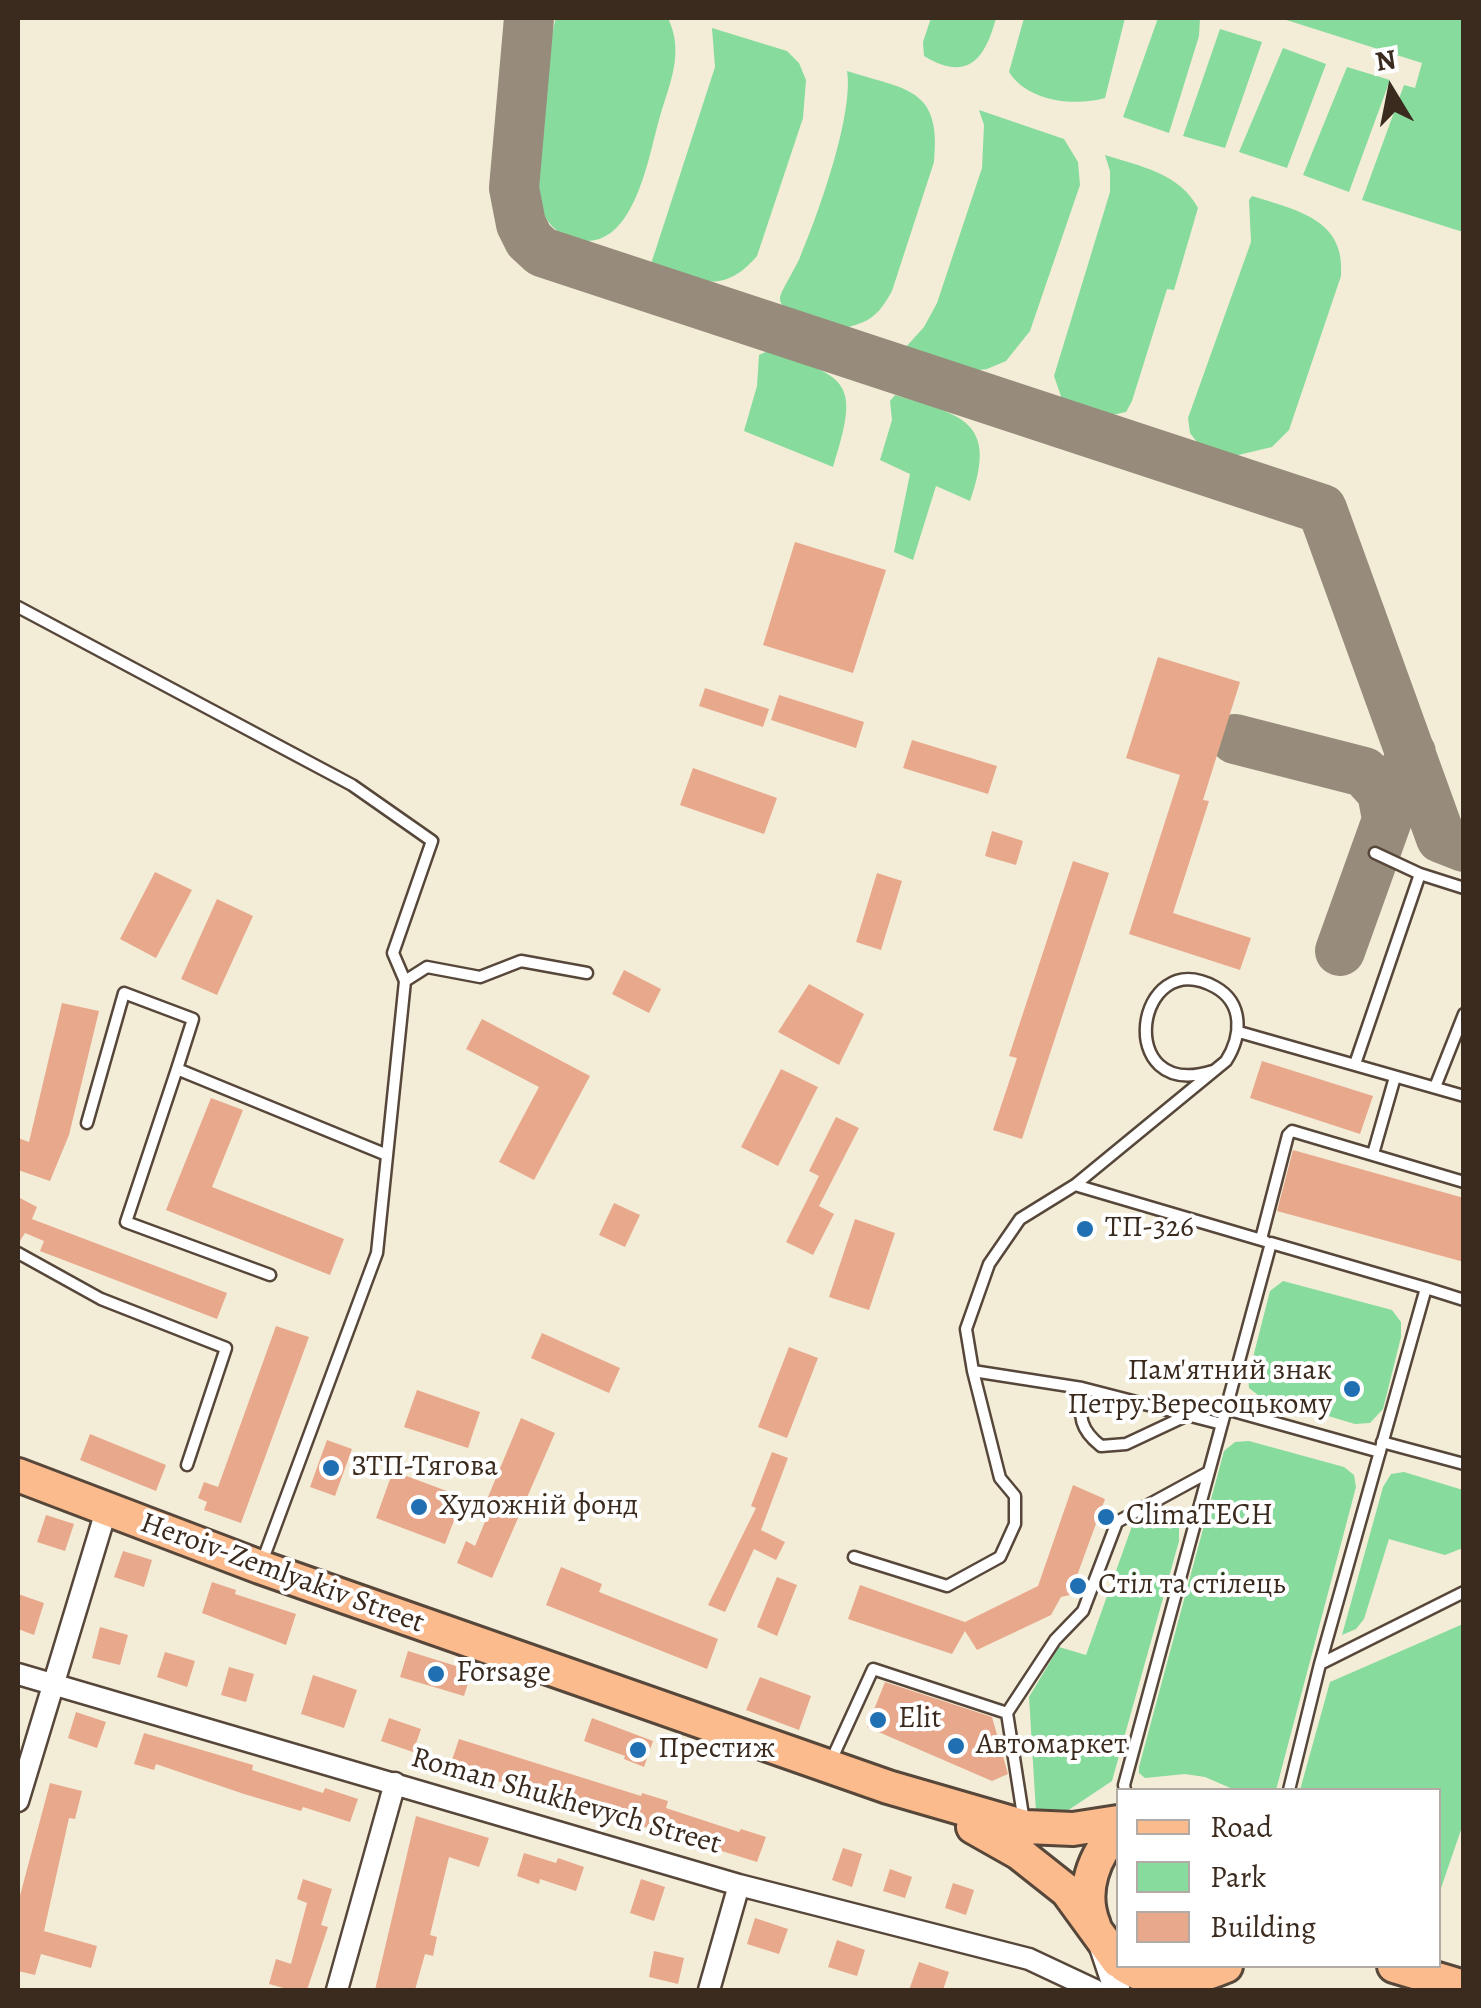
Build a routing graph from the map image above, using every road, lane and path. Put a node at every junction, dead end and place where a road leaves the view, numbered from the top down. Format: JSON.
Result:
{"nodes":[{"id":1,"x":18,"y":607,"type":"edge"},
{"id":2,"x":1375,"y":853,"type":"dead end"},
{"id":3,"x":1420,"y":874,"type":"junction"},
{"id":4,"x":1464,"y":888,"type":"edge"},
{"id":5,"x":586,"y":973,"type":"dead end"},
{"id":6,"x":405,"y":981,"type":"junction"},
{"id":7,"x":1464,"y":1014,"type":"edge"},
{"id":8,"x":1239,"y":1032,"type":"junction"},
{"id":9,"x":1355,"y":1064,"type":"junction"},
{"id":10,"x":177,"y":1070,"type":"junction"},
{"id":11,"x":1213,"y":1071,"type":"junction"},
{"id":12,"x":1396,"y":1077,"type":"junction"},
{"id":13,"x":1435,"y":1087,"type":"junction"},
{"id":14,"x":1464,"y":1096,"type":"edge"},
{"id":15,"x":86,"y":1123,"type":"dead end"},
{"id":16,"x":1374,"y":1154,"type":"junction"},
{"id":17,"x":388,"y":1155,"type":"junction"},
{"id":18,"x":1464,"y":1182,"type":"edge"},
{"id":19,"x":1075,"y":1184,"type":"junction"},
{"id":20,"x":1266,"y":1241,"type":"junction"},
{"id":21,"x":18,"y":1253,"type":"edge"},
{"id":22,"x":270,"y":1276,"type":"dead end"},
{"id":23,"x":1426,"y":1288,"type":"junction"},
{"id":24,"x":1464,"y":1300,"type":"edge"},
{"id":25,"x":973,"y":1371,"type":"junction"},
{"id":26,"x":1082,"y":1388,"type":"junction"},
{"id":27,"x":1226,"y":1408,"type":"junction"},
{"id":28,"x":1190,"y":1414,"type":"junction"},
{"id":29,"x":1222,"y":1424,"type":"junction"},
{"id":30,"x":1381,"y":1447,"type":"junction"},
{"id":31,"x":1464,"y":1464,"type":"edge"},
{"id":32,"x":187,"y":1465,"type":"dead end"},
{"id":33,"x":1207,"y":1473,"type":"junction"},
{"id":34,"x":18,"y":1475,"type":"edge"},
{"id":35,"x":106,"y":1511,"type":"junction"},
{"id":36,"x":854,"y":1558,"type":"dead end"},
{"id":37,"x":260,"y":1568,"type":"junction"},
{"id":38,"x":1464,"y":1592,"type":"edge"},
{"id":39,"x":1320,"y":1664,"type":"junction"},
{"id":40,"x":18,"y":1674,"type":"edge"},
{"id":41,"x":52,"y":1685,"type":"junction"},
{"id":42,"x":1007,"y":1713,"type":"junction"},
{"id":43,"x":828,"y":1766,"type":"junction"},
{"id":44,"x":395,"y":1782,"type":"junction"},
{"id":45,"x":888,"y":1787,"type":"junction"},
{"id":46,"x":1125,"y":1788,"type":"edge"},
{"id":47,"x":1289,"y":1788,"type":"edge"},
{"id":48,"x":18,"y":1802,"type":"edge"},
{"id":49,"x":1116,"y":1822,"type":"edge"},
{"id":50,"x":1026,"y":1828,"type":"junction"},
{"id":51,"x":1116,"y":1832,"type":"edge"},
{"id":52,"x":740,"y":1884,"type":"junction"},
{"id":53,"x":1109,"y":1950,"type":"edge"},
{"id":54,"x":1128,"y":1968,"type":"edge"},
{"id":55,"x":1219,"y":1968,"type":"edge"},
{"id":56,"x":1221,"y":1968,"type":"edge"},
{"id":57,"x":1401,"y":1968,"type":"edge"},
{"id":58,"x":1464,"y":1987,"type":"edge"},
{"id":59,"x":338,"y":1990,"type":"edge"},
{"id":60,"x":709,"y":1990,"type":"edge"},
{"id":61,"x":1095,"y":1990,"type":"edge"},
{"id":62,"x":1116,"y":1990,"type":"edge"},
{"id":63,"x":1192,"y":1990,"type":"edge"}],
"edges":[{"from":1,"to":6,"type":"lane"},
{"from":2,"to":3,"type":"lane"},
{"from":3,"to":4,"type":"lane"},
{"from":3,"to":9,"type":"lane"},
{"from":5,"to":6,"type":"lane"},
{"from":6,"to":17,"type":"lane"},
{"from":7,"to":13,"type":"lane"},
{"from":8,"to":9,"type":"lane"},
{"from":8,"to":11,"type":"lane"},
{"from":8,"to":11,"type":"lane"},
{"from":9,"to":12,"type":"lane"},
{"from":10,"to":15,"type":"lane"},
{"from":10,"to":17,"type":"lane"},
{"from":10,"to":22,"type":"lane"},
{"from":11,"to":19,"type":"lane"},
{"from":12,"to":13,"type":"lane"},
{"from":12,"to":16,"type":"lane"},
{"from":13,"to":14,"type":"lane"},
{"from":16,"to":18,"type":"lane"},
{"from":16,"to":20,"type":"lane"},
{"from":17,"to":37,"type":"lane"},
{"from":19,"to":20,"type":"lane"},
{"from":19,"to":25,"type":"lane"},
{"from":20,"to":23,"type":"lane"},
{"from":20,"to":27,"type":"lane"},
{"from":21,"to":32,"type":"lane"},
{"from":23,"to":24,"type":"lane"},
{"from":23,"to":30,"type":"lane"},
{"from":25,"to":26,"type":"lane"},
{"from":25,"to":36,"type":"lane"},
{"from":26,"to":28,"type":"lane"},
{"from":26,"to":28,"type":"lane"},
{"from":27,"to":29,"type":"lane"},
{"from":27,"to":30,"type":"lane"},
{"from":28,"to":29,"type":"lane"},
{"from":29,"to":33,"type":"lane"},
{"from":30,"to":31,"type":"lane"},
{"from":30,"to":39,"type":"lane"},
{"from":33,"to":42,"type":"lane"},
{"from":33,"to":46,"type":"lane"},
{"from":34,"to":35,"type":"main road","name":"Heroiv-Zemlyakiv Street"},
{"from":35,"to":37,"type":"main road","name":"Heroiv-Zemlyakiv Street"},
{"from":35,"to":41,"type":"street"},
{"from":37,"to":43,"type":"main road","name":"Heroiv-Zemlyakiv Street"},
{"from":38,"to":39,"type":"lane"},
{"from":39,"to":47,"type":"lane"},
{"from":40,"to":41,"type":"street","name":"Roman Shukhevych Street"},
{"from":41,"to":44,"type":"street","name":"Roman Shukhevych Street"},
{"from":41,"to":48,"type":"street"},
{"from":42,"to":43,"type":"lane"},
{"from":42,"to":50,"type":"lane"},
{"from":43,"to":45,"type":"main road","name":"Heroiv-Zemlyakiv Street"},
{"from":44,"to":52,"type":"street","name":"Roman Shukhevych Street"},
{"from":44,"to":59,"type":"street"},
{"from":45,"to":50,"type":"main road"},
{"from":45,"to":53,"type":"main road"},
{"from":49,"to":50,"type":"main road"},
{"from":51,"to":53,"type":"main road"},
{"from":52,"to":60,"type":"street"},
{"from":52,"to":61,"type":"street","name":"Roman Shukhevych Street"},
{"from":53,"to":62,"type":"street"},
{"from":54,"to":55,"type":"main road"},
{"from":56,"to":63,"type":"street"},
{"from":57,"to":58,"type":"main road"}]}
